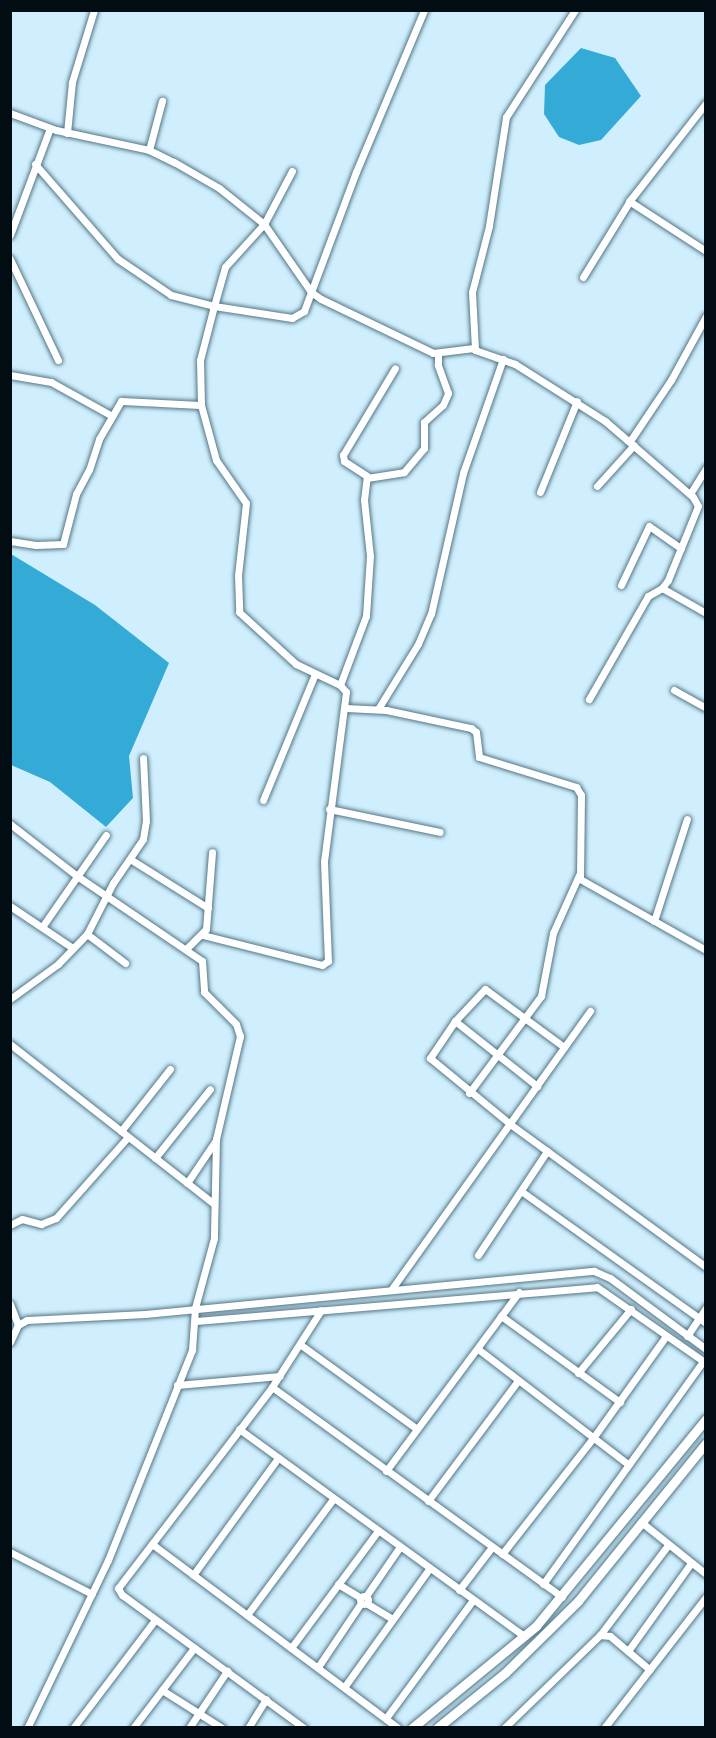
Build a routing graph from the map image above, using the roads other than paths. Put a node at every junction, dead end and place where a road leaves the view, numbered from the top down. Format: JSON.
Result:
{"nodes":[{"id":1,"x":94,"y":10,"type":"edge"},
{"id":2,"x":424,"y":10,"type":"edge"},
{"id":3,"x":575,"y":10,"type":"edge"},
{"id":4,"x":162,"y":101,"type":"dead end"},
{"id":5,"x":705,"y":103,"type":"edge"},
{"id":6,"x":10,"y":112,"type":"edge"},
{"id":7,"x":50,"y":128,"type":"junction"},
{"id":8,"x":67,"y":133,"type":"junction"},
{"id":9,"x":149,"y":150,"type":"junction"},
{"id":10,"x":35,"y":164,"type":"junction"},
{"id":11,"x":292,"y":171,"type":"dead end"},
{"id":12,"x":629,"y":201,"type":"junction"},
{"id":13,"x":264,"y":224,"type":"junction"},
{"id":14,"x":10,"y":235,"type":"edge"},
{"id":15,"x":705,"y":251,"type":"edge"},
{"id":16,"x":10,"y":259,"type":"edge"},
{"id":17,"x":583,"y":277,"type":"dead end"},
{"id":18,"x":311,"y":292,"type":"junction"},
{"id":19,"x":214,"y":306,"type":"junction"},
{"id":20,"x":705,"y":316,"type":"edge"},
{"id":21,"x":474,"y":348,"type":"junction"},
{"id":22,"x":438,"y":354,"type":"junction"},
{"id":23,"x":503,"y":359,"type":"junction"},
{"id":24,"x":58,"y":360,"type":"dead end"},
{"id":25,"x":395,"y":368,"type":"dead end"},
{"id":26,"x":10,"y":375,"type":"edge"},
{"id":27,"x":577,"y":401,"type":"junction"},
{"id":28,"x":201,"y":405,"type":"junction"},
{"id":29,"x":112,"y":416,"type":"junction"},
{"id":30,"x":632,"y":443,"type":"junction"},
{"id":31,"x":705,"y":468,"type":"edge"},
{"id":32,"x":367,"y":478,"type":"junction"},
{"id":33,"x":597,"y":486,"type":"dead end"},
{"id":34,"x":540,"y":492,"type":"dead end"},
{"id":35,"x":690,"y":494,"type":"junction"},
{"id":36,"x":10,"y":541,"type":"edge"},
{"id":37,"x":681,"y":548,"type":"junction"},
{"id":38,"x":621,"y":585,"type":"dead end"},
{"id":39,"x":662,"y":588,"type":"junction"},
{"id":40,"x":705,"y":613,"type":"edge"},
{"id":41,"x":315,"y":674,"type":"junction"},
{"id":42,"x":340,"y":685,"type":"junction"},
{"id":43,"x":674,"y":690,"type":"dead end"},
{"id":44,"x":589,"y":699,"type":"dead end"},
{"id":45,"x":346,"y":708,"type":"junction"},
{"id":46,"x":705,"y":708,"type":"edge"},
{"id":47,"x":378,"y":709,"type":"junction"},
{"id":48,"x":143,"y":758,"type":"dead end"},
{"id":49,"x":263,"y":801,"type":"dead end"},
{"id":50,"x":329,"y":809,"type":"junction"},
{"id":51,"x":687,"y":819,"type":"dead end"},
{"id":52,"x":10,"y":824,"type":"edge"},
{"id":53,"x":440,"y":832,"type":"dead end"},
{"id":54,"x":105,"y":835,"type":"dead end"},
{"id":55,"x":212,"y":852,"type":"dead end"},
{"id":56,"x":130,"y":859,"type":"junction"},
{"id":57,"x":579,"y":875,"type":"junction"},
{"id":58,"x":77,"y":876,"type":"junction"},
{"id":59,"x":106,"y":896,"type":"junction"},
{"id":60,"x":10,"y":906,"type":"edge"},
{"id":61,"x":208,"y":908,"type":"junction"},
{"id":62,"x":654,"y":921,"type":"junction"},
{"id":63,"x":42,"y":927,"type":"junction"},
{"id":64,"x":87,"y":934,"type":"junction"},
{"id":65,"x":203,"y":935,"type":"junction"},
{"id":66,"x":71,"y":946,"type":"junction"},
{"id":67,"x":186,"y":949,"type":"junction"},
{"id":68,"x":705,"y":950,"type":"edge"},
{"id":69,"x":125,"y":963,"type":"dead end"},
{"id":70,"x":10,"y":999,"type":"edge"},
{"id":71,"x":590,"y":1011,"type":"dead end"},
{"id":72,"x":525,"y":1018,"type":"junction"},
{"id":73,"x":455,"y":1021,"type":"junction"},
{"id":74,"x":10,"y":1044,"type":"edge"},
{"id":75,"x":564,"y":1047,"type":"junction"},
{"id":76,"x":497,"y":1055,"type":"junction"},
{"id":77,"x":170,"y":1069,"type":"dead end"},
{"id":78,"x":537,"y":1086,"type":"junction"},
{"id":79,"x":210,"y":1089,"type":"dead end"},
{"id":80,"x":470,"y":1093,"type":"junction"},
{"id":81,"x":510,"y":1124,"type":"junction"},
{"id":82,"x":121,"y":1131,"type":"junction"},
{"id":83,"x":128,"y":1137,"type":"junction"},
{"id":84,"x":216,"y":1139,"type":"junction"},
{"id":85,"x":548,"y":1151,"type":"junction"},
{"id":86,"x":155,"y":1158,"type":"junction"},
{"id":87,"x":187,"y":1183,"type":"junction"},
{"id":88,"x":521,"y":1191,"type":"junction"},
{"id":89,"x":214,"y":1204,"type":"junction"},
{"id":90,"x":10,"y":1225,"type":"edge"},
{"id":91,"x":478,"y":1255,"type":"dead end"},
{"id":92,"x":705,"y":1267,"type":"edge"},
{"id":93,"x":391,"y":1290,"type":"junction"},
{"id":94,"x":519,"y":1292,"type":"junction"},
{"id":95,"x":10,"y":1304,"type":"edge"},
{"id":96,"x":195,"y":1308,"type":"junction"},
{"id":97,"x":705,"y":1308,"type":"edge"},
{"id":98,"x":631,"y":1309,"type":"junction"},
{"id":99,"x":321,"y":1310,"type":"junction"},
{"id":100,"x":501,"y":1316,"type":"junction"},
{"id":101,"x":698,"y":1320,"type":"junction"},
{"id":102,"x":196,"y":1321,"type":"junction"},
{"id":103,"x":705,"y":1323,"type":"edge"},
{"id":104,"x":18,"y":1325,"type":"junction"},
{"id":105,"x":666,"y":1336,"type":"junction"},
{"id":106,"x":687,"y":1336,"type":"junction"},
{"id":107,"x":10,"y":1342,"type":"edge"},
{"id":108,"x":301,"y":1345,"type":"junction"},
{"id":109,"x":478,"y":1349,"type":"junction"},
{"id":110,"x":705,"y":1349,"type":"edge"},
{"id":111,"x":704,"y":1362,"type":"edge"},
{"id":112,"x":578,"y":1372,"type":"junction"},
{"id":113,"x":280,"y":1376,"type":"junction"},
{"id":114,"x":518,"y":1383,"type":"junction"},
{"id":115,"x":177,"y":1385,"type":"junction"},
{"id":116,"x":272,"y":1388,"type":"junction"},
{"id":117,"x":620,"y":1402,"type":"junction"},
{"id":118,"x":705,"y":1419,"type":"edge"},
{"id":119,"x":239,"y":1429,"type":"junction"},
{"id":120,"x":417,"y":1429,"type":"junction"},
{"id":121,"x":593,"y":1438,"type":"junction"},
{"id":122,"x":705,"y":1443,"type":"edge"},
{"id":123,"x":278,"y":1458,"type":"junction"},
{"id":124,"x":629,"y":1465,"type":"junction"},
{"id":125,"x":386,"y":1471,"type":"junction"},
{"id":126,"x":333,"y":1499,"type":"junction"},
{"id":127,"x":428,"y":1501,"type":"junction"},
{"id":128,"x":641,"y":1522,"type":"junction"},
{"id":129,"x":376,"y":1532,"type":"junction"},
{"id":130,"x":152,"y":1544,"type":"junction"},
{"id":131,"x":668,"y":1545,"type":"junction"},
{"id":132,"x":492,"y":1547,"type":"junction"},
{"id":133,"x":399,"y":1548,"type":"junction"},
{"id":134,"x":10,"y":1552,"type":"edge"},
{"id":135,"x":502,"y":1554,"type":"junction"},
{"id":136,"x":691,"y":1563,"type":"junction"},
{"id":137,"x":429,"y":1569,"type":"junction"},
{"id":138,"x":705,"y":1574,"type":"edge"},
{"id":139,"x":193,"y":1575,"type":"junction"},
{"id":140,"x":338,"y":1584,"type":"junction"},
{"id":141,"x":543,"y":1584,"type":"junction"},
{"id":142,"x":459,"y":1590,"type":"junction"},
{"id":143,"x":92,"y":1594,"type":"junction"},
{"id":144,"x":562,"y":1597,"type":"junction"},
{"id":145,"x":705,"y":1597,"type":"edge"},
{"id":146,"x":363,"y":1600,"type":"junction"},
{"id":147,"x":472,"y":1600,"type":"junction"},
{"id":148,"x":247,"y":1615,"type":"junction"},
{"id":149,"x":393,"y":1619,"type":"junction"},
{"id":150,"x":155,"y":1620,"type":"junction"},
{"id":151,"x":600,"y":1635,"type":"junction"},
{"id":152,"x":524,"y":1636,"type":"junction"},
{"id":153,"x":194,"y":1648,"type":"junction"},
{"id":154,"x":291,"y":1648,"type":"junction"},
{"id":155,"x":628,"y":1651,"type":"junction"},
{"id":156,"x":318,"y":1667,"type":"junction"},
{"id":157,"x":650,"y":1670,"type":"junction"},
{"id":158,"x":226,"y":1671,"type":"junction"},
{"id":159,"x":345,"y":1686,"type":"junction"},
{"id":160,"x":162,"y":1690,"type":"junction"},
{"id":161,"x":266,"y":1699,"type":"junction"},
{"id":162,"x":199,"y":1713,"type":"junction"},
{"id":163,"x":386,"y":1718,"type":"junction"},
{"id":164,"x":27,"y":1728,"type":"edge"},
{"id":165,"x":73,"y":1728,"type":"edge"},
{"id":166,"x":133,"y":1728,"type":"edge"},
{"id":167,"x":189,"y":1728,"type":"edge"},
{"id":168,"x":222,"y":1728,"type":"edge"},
{"id":169,"x":248,"y":1728,"type":"edge"},
{"id":170,"x":304,"y":1728,"type":"edge"},
{"id":171,"x":398,"y":1728,"type":"edge"},
{"id":172,"x":412,"y":1728,"type":"edge"},
{"id":173,"x":436,"y":1728,"type":"edge"},
{"id":174,"x":504,"y":1728,"type":"edge"},
{"id":175,"x":604,"y":1728,"type":"edge"}],
"edges":[{"from":1,"to":8,"type":"street"},
{"from":2,"to":18,"type":"street"},
{"from":3,"to":21,"type":"street"},
{"from":4,"to":9,"type":"street"},
{"from":5,"to":12,"type":"street"},
{"from":6,"to":7,"type":"street"},
{"from":7,"to":8,"type":"street"},
{"from":7,"to":10,"type":"street"},
{"from":8,"to":9,"type":"street"},
{"from":9,"to":13,"type":"street"},
{"from":10,"to":14,"type":"street"},
{"from":10,"to":19,"type":"street"},
{"from":11,"to":13,"type":"street"},
{"from":12,"to":15,"type":"street"},
{"from":12,"to":17,"type":"street"},
{"from":13,"to":18,"type":"street"},
{"from":13,"to":19,"type":"street"},
{"from":16,"to":24,"type":"street"},
{"from":18,"to":19,"type":"street"},
{"from":18,"to":22,"type":"street"},
{"from":19,"to":28,"type":"street"},
{"from":20,"to":30,"type":"street"},
{"from":21,"to":22,"type":"street"},
{"from":21,"to":23,"type":"street"},
{"from":22,"to":32,"type":"street"},
{"from":23,"to":27,"type":"street"},
{"from":23,"to":47,"type":"street"},
{"from":25,"to":32,"type":"street"},
{"from":26,"to":29,"type":"street"},
{"from":27,"to":30,"type":"street"},
{"from":27,"to":34,"type":"street"},
{"from":28,"to":29,"type":"street"},
{"from":28,"to":41,"type":"street"},
{"from":29,"to":36,"type":"street"},
{"from":30,"to":33,"type":"street"},
{"from":30,"to":35,"type":"street"},
{"from":31,"to":35,"type":"street"},
{"from":32,"to":42,"type":"street"},
{"from":35,"to":37,"type":"street"},
{"from":37,"to":38,"type":"street"},
{"from":37,"to":39,"type":"street"},
{"from":39,"to":40,"type":"street"},
{"from":39,"to":44,"type":"street"},
{"from":41,"to":42,"type":"street"},
{"from":41,"to":49,"type":"street"},
{"from":42,"to":45,"type":"street"},
{"from":43,"to":46,"type":"street"},
{"from":45,"to":47,"type":"street"},
{"from":45,"to":50,"type":"street"},
{"from":47,"to":57,"type":"street"},
{"from":48,"to":56,"type":"street"},
{"from":50,"to":53,"type":"street"},
{"from":50,"to":65,"type":"street"},
{"from":51,"to":62,"type":"street"},
{"from":52,"to":58,"type":"street"},
{"from":54,"to":58,"type":"street"},
{"from":55,"to":61,"type":"street"},
{"from":56,"to":59,"type":"street"},
{"from":56,"to":61,"type":"street"},
{"from":57,"to":62,"type":"street"},
{"from":57,"to":72,"type":"street"},
{"from":58,"to":59,"type":"street"},
{"from":58,"to":63,"type":"street"},
{"from":59,"to":64,"type":"street"},
{"from":59,"to":67,"type":"street"},
{"from":60,"to":63,"type":"street"},
{"from":61,"to":65,"type":"street"},
{"from":62,"to":68,"type":"street"},
{"from":63,"to":66,"type":"street"},
{"from":64,"to":66,"type":"street"},
{"from":64,"to":69,"type":"street"},
{"from":65,"to":67,"type":"street"},
{"from":66,"to":70,"type":"street"},
{"from":67,"to":84,"type":"street"},
{"from":71,"to":75,"type":"street"},
{"from":72,"to":73,"type":"street"},
{"from":72,"to":75,"type":"street"},
{"from":72,"to":76,"type":"street"},
{"from":73,"to":76,"type":"street"},
{"from":73,"to":80,"type":"street"},
{"from":74,"to":82,"type":"street"},
{"from":75,"to":78,"type":"street"},
{"from":76,"to":78,"type":"street"},
{"from":76,"to":80,"type":"street"},
{"from":77,"to":82,"type":"street"},
{"from":78,"to":81,"type":"street"},
{"from":79,"to":86,"type":"street"},
{"from":80,"to":81,"type":"street"},
{"from":81,"to":85,"type":"street"},
{"from":81,"to":93,"type":"street"},
{"from":82,"to":83,"type":"street"},
{"from":83,"to":86,"type":"street"},
{"from":83,"to":90,"type":"street"},
{"from":84,"to":87,"type":"street"},
{"from":84,"to":89,"type":"street"},
{"from":85,"to":88,"type":"street"},
{"from":85,"to":92,"type":"street"},
{"from":86,"to":87,"type":"street"},
{"from":87,"to":89,"type":"street"},
{"from":88,"to":91,"type":"street"},
{"from":88,"to":101,"type":"street"},
{"from":89,"to":96,"type":"street"},
{"from":93,"to":96,"type":"street"},
{"from":93,"to":106,"type":"street"},
{"from":94,"to":98,"type":"street"},
{"from":94,"to":99,"type":"street"},
{"from":94,"to":100,"type":"street"},
{"from":95,"to":104,"type":"street"},
{"from":96,"to":102,"type":"street"},
{"from":96,"to":104,"type":"street"},
{"from":97,"to":101,"type":"street"},
{"from":98,"to":105,"type":"street"},
{"from":98,"to":112,"type":"street"},
{"from":99,"to":102,"type":"street"},
{"from":99,"to":108,"type":"street"},
{"from":100,"to":109,"type":"street"},
{"from":100,"to":112,"type":"street"},
{"from":101,"to":103,"type":"street"},
{"from":101,"to":106,"type":"street"},
{"from":102,"to":115,"type":"street"},
{"from":104,"to":107,"type":"street"},
{"from":105,"to":111,"type":"street"},
{"from":105,"to":117,"type":"street"},
{"from":106,"to":110,"type":"street"},
{"from":108,"to":113,"type":"street"},
{"from":108,"to":120,"type":"street"},
{"from":109,"to":114,"type":"street"},
{"from":109,"to":120,"type":"street"},
{"from":111,"to":124,"type":"street"},
{"from":112,"to":117,"type":"street"},
{"from":113,"to":115,"type":"street"},
{"from":113,"to":116,"type":"street"},
{"from":114,"to":121,"type":"street"},
{"from":114,"to":127,"type":"street"},
{"from":115,"to":143,"type":"street"},
{"from":116,"to":119,"type":"street"},
{"from":116,"to":125,"type":"street"},
{"from":117,"to":121,"type":"street"},
{"from":118,"to":144,"type":"street"},
{"from":119,"to":123,"type":"street"},
{"from":119,"to":130,"type":"street"},
{"from":120,"to":125,"type":"street"},
{"from":121,"to":124,"type":"street"},
{"from":121,"to":135,"type":"street"},
{"from":122,"to":128,"type":"street"},
{"from":123,"to":126,"type":"street"},
{"from":123,"to":139,"type":"street"},
{"from":124,"to":141,"type":"street"},
{"from":125,"to":127,"type":"street"},
{"from":126,"to":129,"type":"street"},
{"from":126,"to":148,"type":"street"},
{"from":127,"to":132,"type":"street"},
{"from":128,"to":131,"type":"street"},
{"from":128,"to":173,"type":"street"},
{"from":129,"to":133,"type":"street"},
{"from":129,"to":140,"type":"street"},
{"from":130,"to":139,"type":"street"},
{"from":130,"to":150,"type":"street"},
{"from":131,"to":136,"type":"street"},
{"from":131,"to":151,"type":"street"},
{"from":132,"to":135,"type":"street"},
{"from":132,"to":142,"type":"street"},
{"from":133,"to":137,"type":"street"},
{"from":133,"to":146,"type":"street"},
{"from":134,"to":143,"type":"street"},
{"from":135,"to":141,"type":"street"},
{"from":136,"to":138,"type":"street"},
{"from":136,"to":155,"type":"street"},
{"from":137,"to":142,"type":"street"},
{"from":137,"to":149,"type":"street"},
{"from":139,"to":148,"type":"street"},
{"from":140,"to":146,"type":"street"},
{"from":140,"to":154,"type":"street"},
{"from":141,"to":144,"type":"street"},
{"from":142,"to":147,"type":"street"},
{"from":143,"to":164,"type":"street"},
{"from":144,"to":152,"type":"street"},
{"from":145,"to":157,"type":"street"},
{"from":146,"to":149,"type":"street"},
{"from":146,"to":156,"type":"street"},
{"from":147,"to":152,"type":"street"},
{"from":147,"to":163,"type":"street"},
{"from":148,"to":154,"type":"street"},
{"from":149,"to":159,"type":"street"},
{"from":150,"to":153,"type":"street"},
{"from":150,"to":165,"type":"street"},
{"from":151,"to":155,"type":"street"},
{"from":151,"to":174,"type":"street"},
{"from":152,"to":172,"type":"street"},
{"from":153,"to":158,"type":"street"},
{"from":153,"to":160,"type":"street"},
{"from":154,"to":156,"type":"street"},
{"from":155,"to":157,"type":"street"},
{"from":156,"to":159,"type":"street"},
{"from":157,"to":175,"type":"street"},
{"from":158,"to":161,"type":"street"},
{"from":158,"to":162,"type":"street"},
{"from":159,"to":163,"type":"street"},
{"from":160,"to":162,"type":"street"},
{"from":160,"to":166,"type":"street"},
{"from":161,"to":169,"type":"street"},
{"from":161,"to":170,"type":"street"},
{"from":162,"to":167,"type":"street"},
{"from":162,"to":168,"type":"street"},
{"from":163,"to":171,"type":"street"}]}
